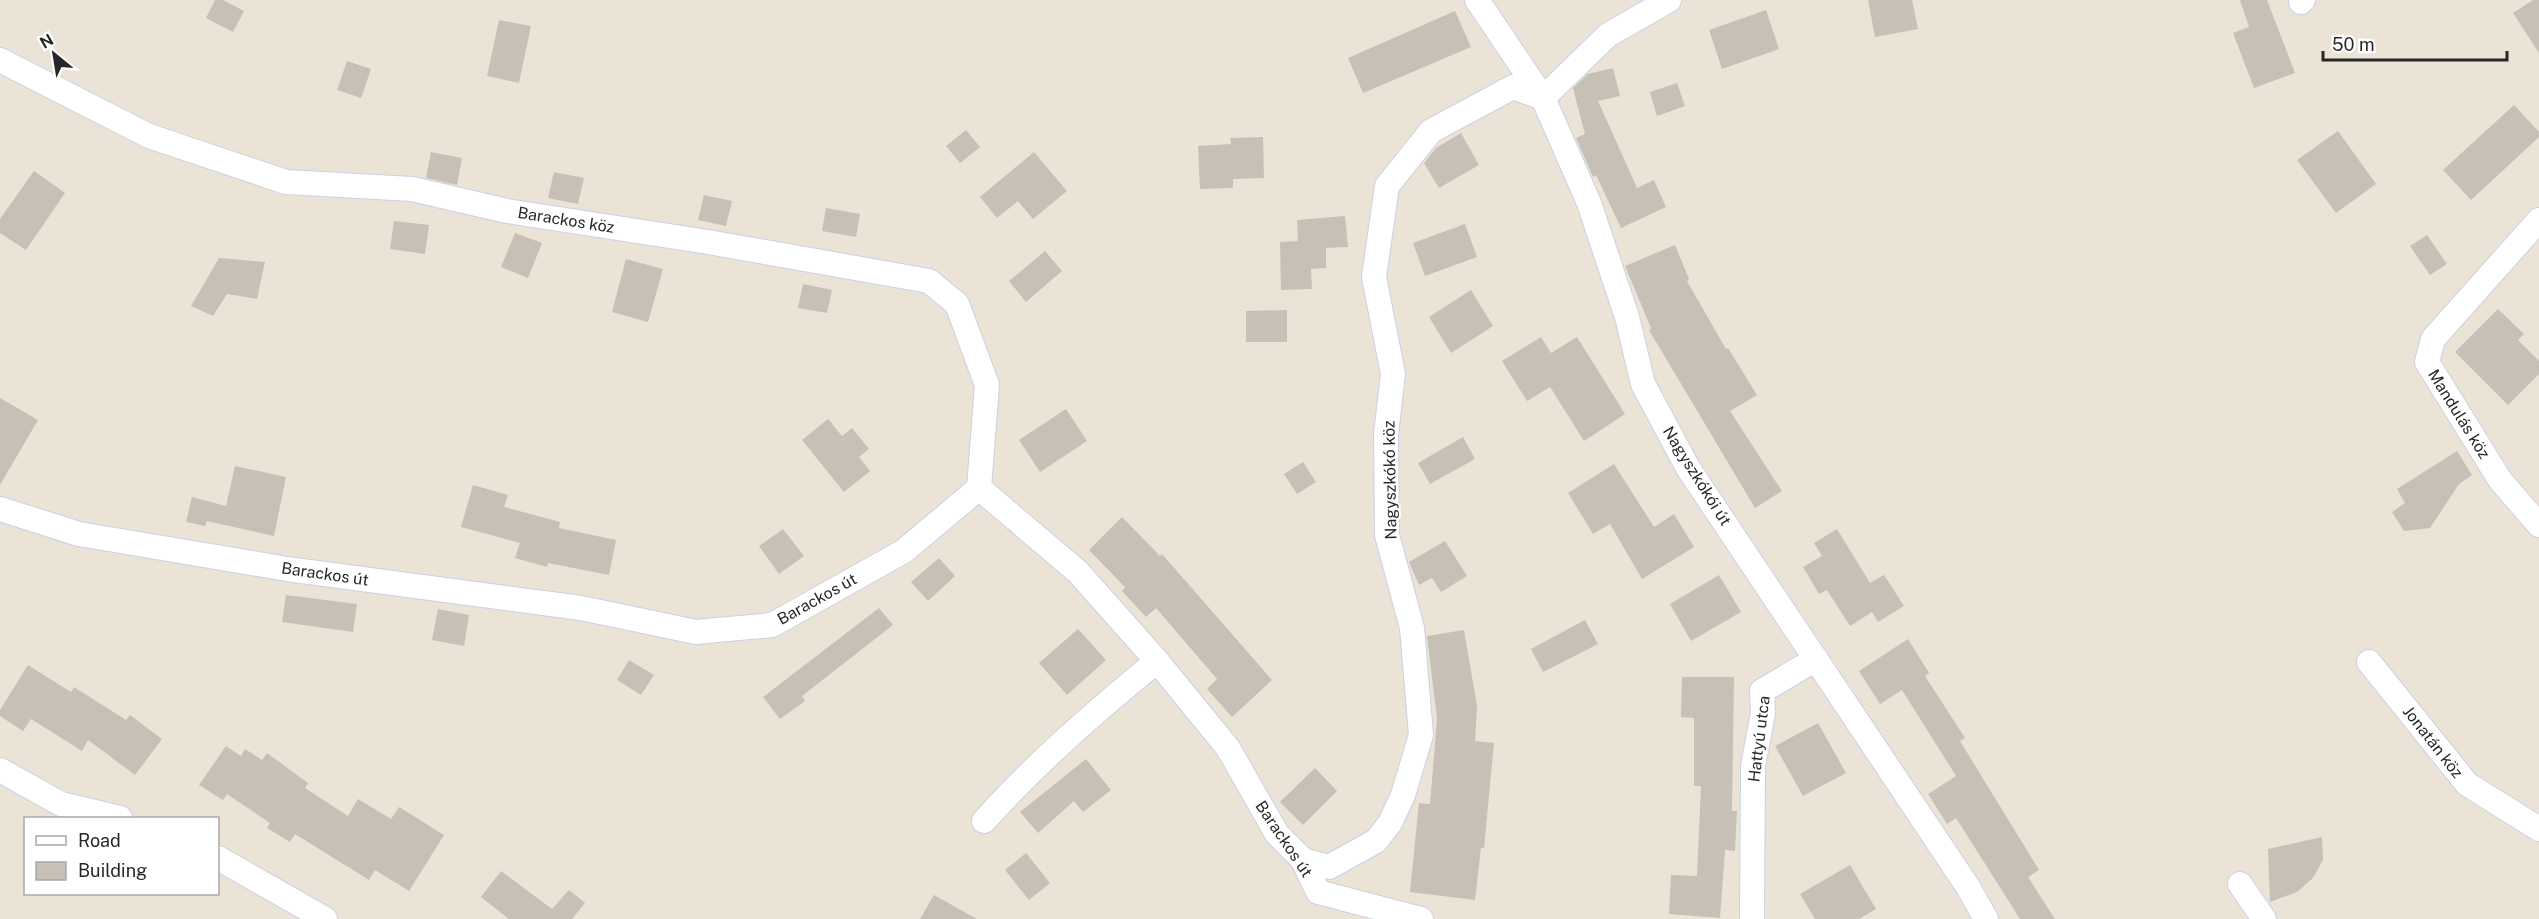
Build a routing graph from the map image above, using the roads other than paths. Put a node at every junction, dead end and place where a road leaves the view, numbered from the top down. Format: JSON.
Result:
{"nodes":[{"id":1,"x":1477,"y":0,"type":"edge"},
{"id":2,"x":1669,"y":0,"type":"edge"},
{"id":3,"x":0,"y":60,"type":"edge"},
{"id":4,"x":1543,"y":98,"type":"junction"},
{"id":5,"x":2539,"y":220,"type":"edge"},
{"id":6,"x":979,"y":488,"type":"junction"},
{"id":7,"x":0,"y":509,"type":"edge"},
{"id":8,"x":2539,"y":525,"type":"edge"},
{"id":9,"x":1816,"y":659,"type":"junction"},
{"id":10,"x":1157,"y":662,"type":"junction"},
{"id":11,"x":2369,"y":662,"type":"dead end"},
{"id":12,"x":0,"y":770,"type":"edge"},
{"id":13,"x":112,"y":817,"type":"edge"},
{"id":14,"x":984,"y":821,"type":"dead end"},
{"id":15,"x":2539,"y":829,"type":"edge"},
{"id":16,"x":219,"y":859,"type":"edge"},
{"id":17,"x":1303,"y":860,"type":"junction"},
{"id":18,"x":2240,"y":884,"type":"dead end"},
{"id":19,"x":326,"y":919,"type":"edge"},
{"id":20,"x":1422,"y":919,"type":"edge"},
{"id":21,"x":1752,"y":919,"type":"edge"},
{"id":22,"x":1986,"y":919,"type":"edge"},
{"id":23,"x":2264,"y":919,"type":"edge"}],
"edges":[{"from":1,"to":4,"type":"street","name":"Nagyszkókói út"},
{"from":2,"to":4,"type":"street"},
{"from":3,"to":6,"type":"street","name":"Barackos köz"},
{"from":4,"to":9,"type":"street","name":"Nagyszkókói út"},
{"from":4,"to":17,"type":"street","name":"Nagyszkókó köz"},
{"from":5,"to":8,"type":"street","name":"Mandulás köz"},
{"from":6,"to":7,"type":"street","name":"Barackos út"},
{"from":6,"to":10,"type":"street","name":"Barackos út"},
{"from":9,"to":21,"type":"street","name":"Hattyú utca"},
{"from":9,"to":22,"type":"street","name":"Nagyszkókói út"},
{"from":10,"to":14,"type":"street"},
{"from":10,"to":17,"type":"street","name":"Barackos út"},
{"from":11,"to":15,"type":"street","name":"Jonatán köz"},
{"from":12,"to":13,"type":"street"},
{"from":16,"to":19,"type":"street"},
{"from":17,"to":20,"type":"street","name":"Barackos út"},
{"from":18,"to":23,"type":"street"}]}
